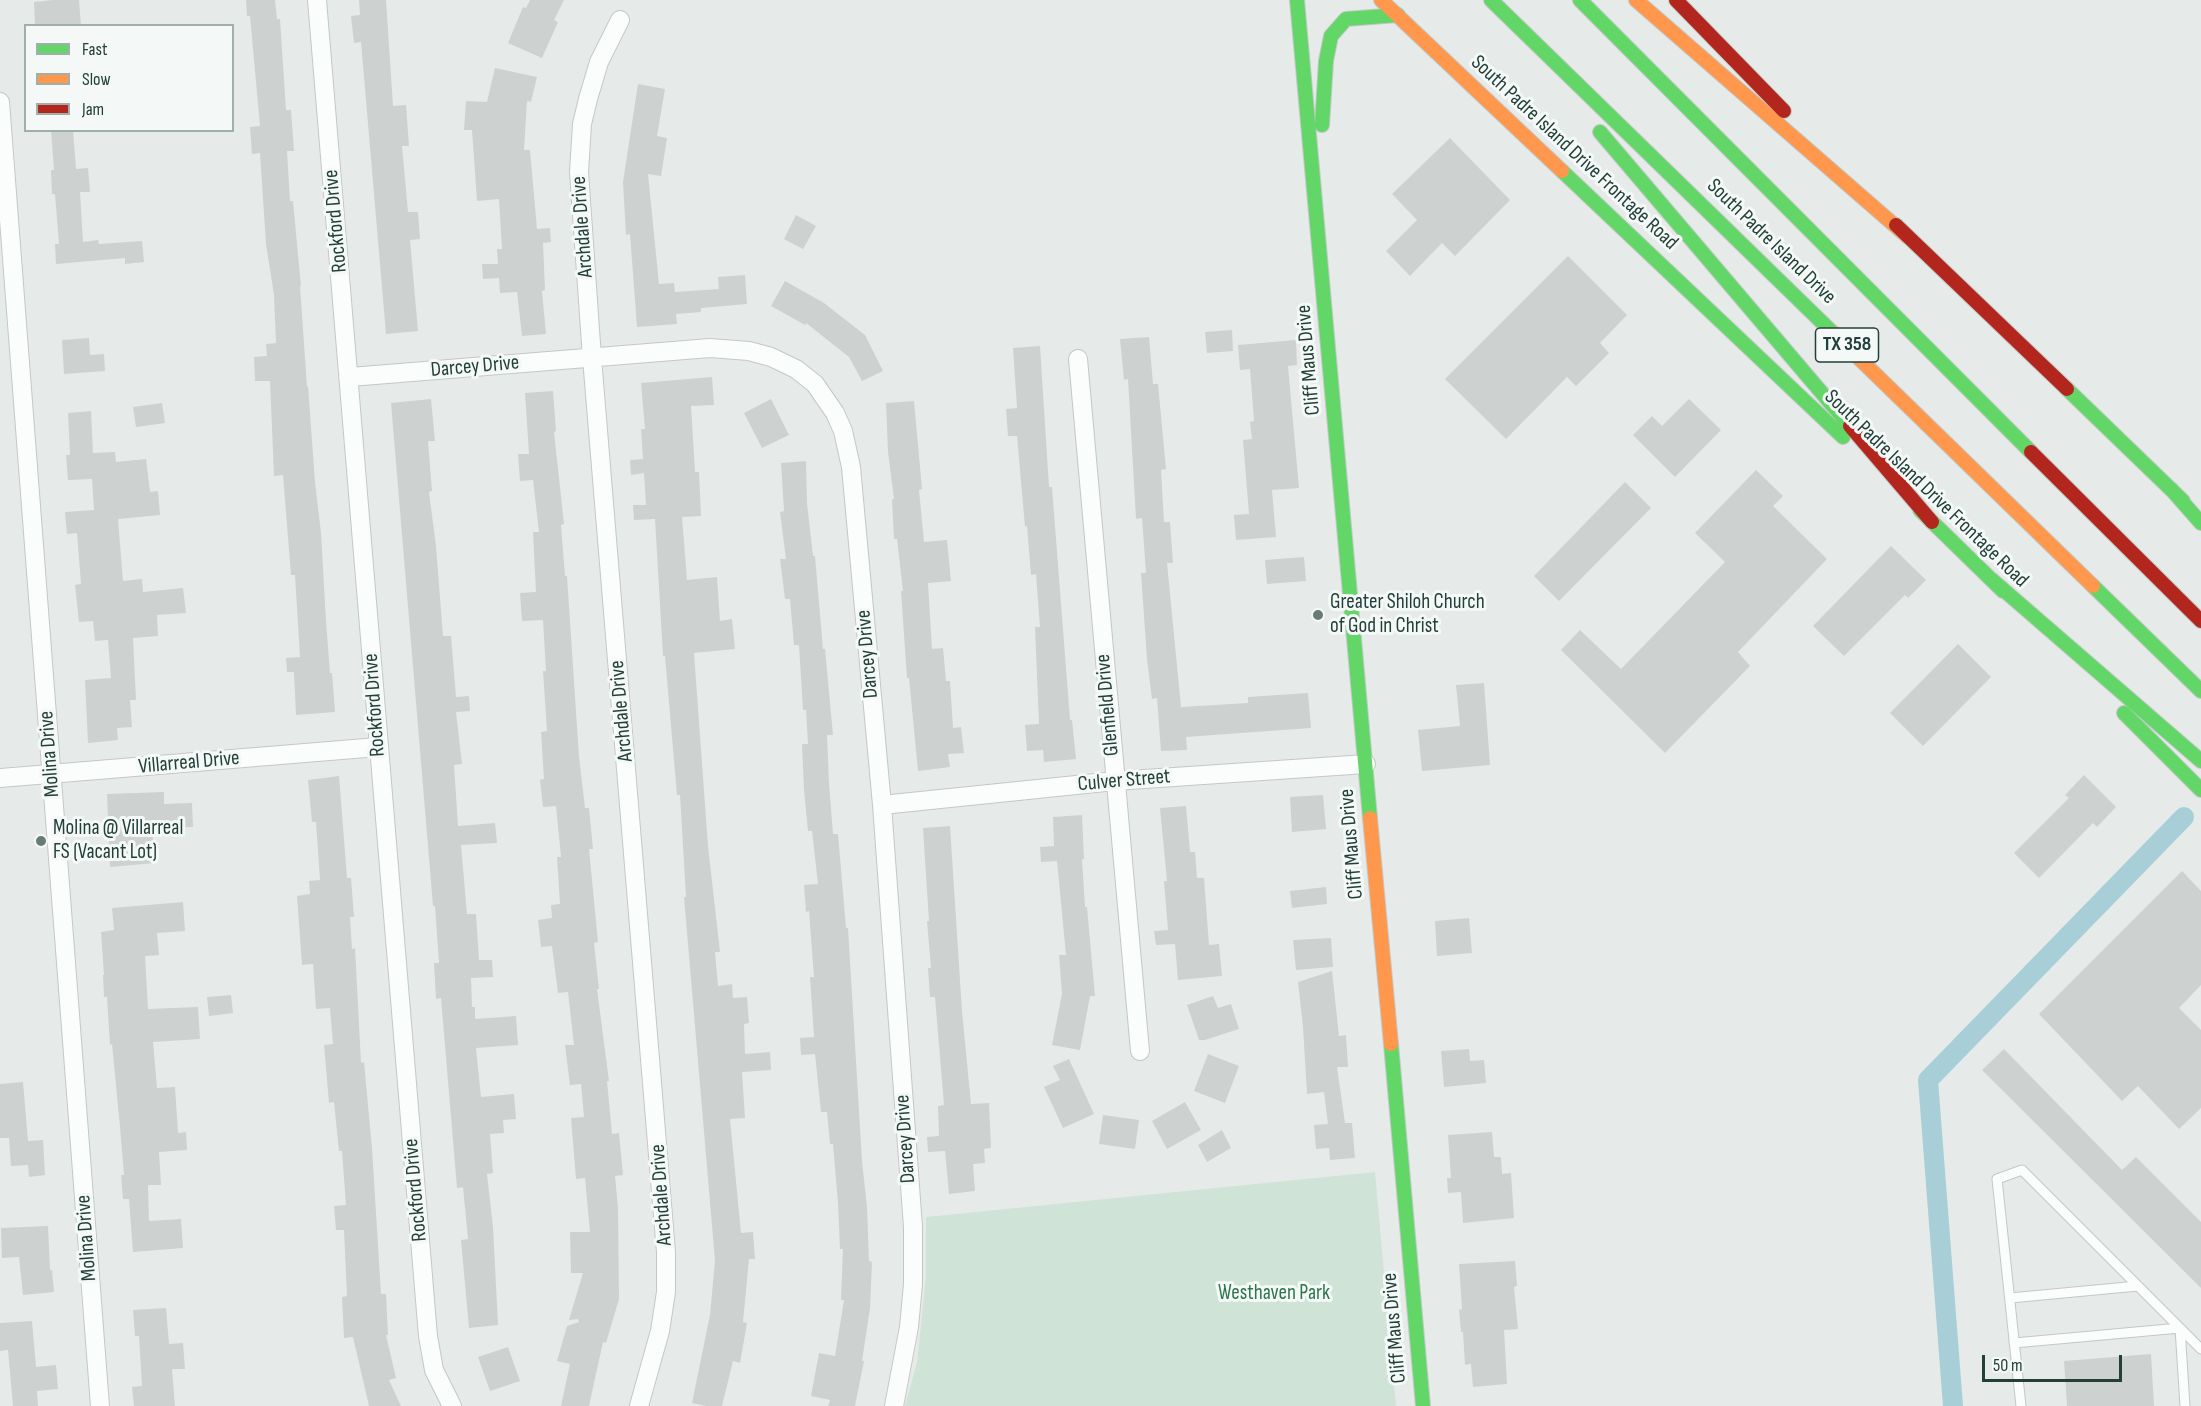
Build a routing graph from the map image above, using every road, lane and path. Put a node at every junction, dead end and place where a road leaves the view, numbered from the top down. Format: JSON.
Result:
{"nodes":[{"id":1,"x":317,"y":0,"type":"edge"},
{"id":2,"x":1297,"y":0,"type":"edge"},
{"id":3,"x":1382,"y":0,"type":"edge"},
{"id":4,"x":1490,"y":0,"type":"edge"},
{"id":5,"x":1580,"y":0,"type":"edge"},
{"id":6,"x":1636,"y":0,"type":"edge"},
{"id":7,"x":1676,"y":0,"type":"edge"},
{"id":8,"x":1398,"y":15,"type":"junction"},
{"id":9,"x":620,"y":20,"type":"dead end"},
{"id":10,"x":1564,"y":90,"type":"dead end"},
{"id":11,"x":0,"y":102,"type":"edge"},
{"id":12,"x":1587,"y":117,"type":"dead end"},
{"id":13,"x":1908,"y":237,"type":"junction"},
{"id":14,"x":1323,"y":278,"type":"junction"},
{"id":15,"x":591,"y":358,"type":"junction"},
{"id":16,"x":1078,"y":359,"type":"dead end"},
{"id":17,"x":350,"y":377,"type":"junction"},
{"id":18,"x":2171,"y":489,"type":"junction"},
{"id":19,"x":2201,"y":518,"type":"edge"},
{"id":20,"x":1932,"y":522,"type":"junction"},
{"id":21,"x":2201,"y":523,"type":"edge"},
{"id":22,"x":1991,"y":579,"type":"junction"},
{"id":23,"x":2201,"y":621,"type":"edge"},
{"id":24,"x":2201,"y":691,"type":"edge"},
{"id":25,"x":378,"y":747,"type":"junction"},
{"id":26,"x":2201,"y":761,"type":"edge"},
{"id":27,"x":1366,"y":764,"type":"junction"},
{"id":28,"x":52,"y":774,"type":"junction"},
{"id":29,"x":0,"y":778,"type":"edge"},
{"id":30,"x":1115,"y":781,"type":"junction"},
{"id":31,"x":2201,"y":790,"type":"edge"},
{"id":32,"x":882,"y":805,"type":"junction"},
{"id":33,"x":1140,"y":1051,"type":"dead end"},
{"id":34,"x":2138,"y":1286,"type":"junction"},
{"id":35,"x":2010,"y":1298,"type":"junction"},
{"id":36,"x":2180,"y":1328,"type":"junction"},
{"id":37,"x":2014,"y":1343,"type":"junction"},
{"id":38,"x":2201,"y":1349,"type":"edge"},
{"id":39,"x":100,"y":1406,"type":"edge"},
{"id":40,"x":452,"y":1406,"type":"edge"},
{"id":41,"x":639,"y":1406,"type":"edge"},
{"id":42,"x":894,"y":1406,"type":"edge"},
{"id":43,"x":1423,"y":1406,"type":"edge"},
{"id":44,"x":2021,"y":1406,"type":"edge"},
{"id":45,"x":2184,"y":1406,"type":"edge"}],
"edges":[{"from":1,"to":17,"type":"street","name":"Rockford Drive"},
{"from":2,"to":14,"type":"main road","name":"Cliff Maus Drive"},
{"from":3,"to":8,"type":"main road","name":"South Padre Island Drive Frontage Road"},
{"from":4,"to":10,"type":"main road"},
{"from":4,"to":24,"type":"main road","name":"South Padre Island Drive","number":"TX 358"},
{"from":5,"to":23,"type":"main road","name":"South Padre Island Drive","number":"TX 358"},
{"from":6,"to":13,"type":"main road"},
{"from":7,"to":13,"type":"main road"},
{"from":8,"to":14,"type":"main road","name":"Cliff Maus Drive"},
{"from":8,"to":20,"type":"main road","name":"South Padre Island Drive Frontage Road"},
{"from":9,"to":15,"type":"street","name":"Archdale Drive"},
{"from":11,"to":28,"type":"street","name":"Molina Drive"},
{"from":12,"to":20,"type":"main road"},
{"from":13,"to":18,"type":"main road"},
{"from":14,"to":27,"type":"main road","name":"Cliff Maus Drive"},
{"from":15,"to":17,"type":"street","name":"Darcey Drive"},
{"from":15,"to":32,"type":"street","name":"Darcey Drive"},
{"from":15,"to":41,"type":"street","name":"Archdale Drive"},
{"from":16,"to":30,"type":"street","name":"Glenfield Drive"},
{"from":17,"to":25,"type":"street","name":"Rockford Drive"},
{"from":18,"to":19,"type":"main road"},
{"from":18,"to":21,"type":"main road"},
{"from":20,"to":22,"type":"main road","name":"South Padre Island Drive Frontage Road"},
{"from":22,"to":26,"type":"main road"},
{"from":22,"to":31,"type":"main road","name":"South Padre Island Drive Frontage Road"},
{"from":25,"to":28,"type":"street","name":"Villarreal Drive"},
{"from":25,"to":40,"type":"street","name":"Rockford Drive"},
{"from":27,"to":30,"type":"street","name":"Culver Street"},
{"from":27,"to":43,"type":"main road","name":"Cliff Maus Drive"},
{"from":28,"to":29,"type":"street","name":"Villarreal Drive"},
{"from":28,"to":39,"type":"street","name":"Molina Drive"},
{"from":30,"to":32,"type":"street","name":"Culver Street"},
{"from":30,"to":33,"type":"street","name":"Glenfield Drive"},
{"from":32,"to":42,"type":"street","name":"Darcey Drive"},
{"from":34,"to":35,"type":"lane"},
{"from":34,"to":35,"type":"lane"},
{"from":34,"to":36,"type":"lane"},
{"from":35,"to":37,"type":"lane"},
{"from":36,"to":37,"type":"lane"},
{"from":36,"to":38,"type":"lane"},
{"from":36,"to":45,"type":"lane"},
{"from":37,"to":44,"type":"lane"}]}
